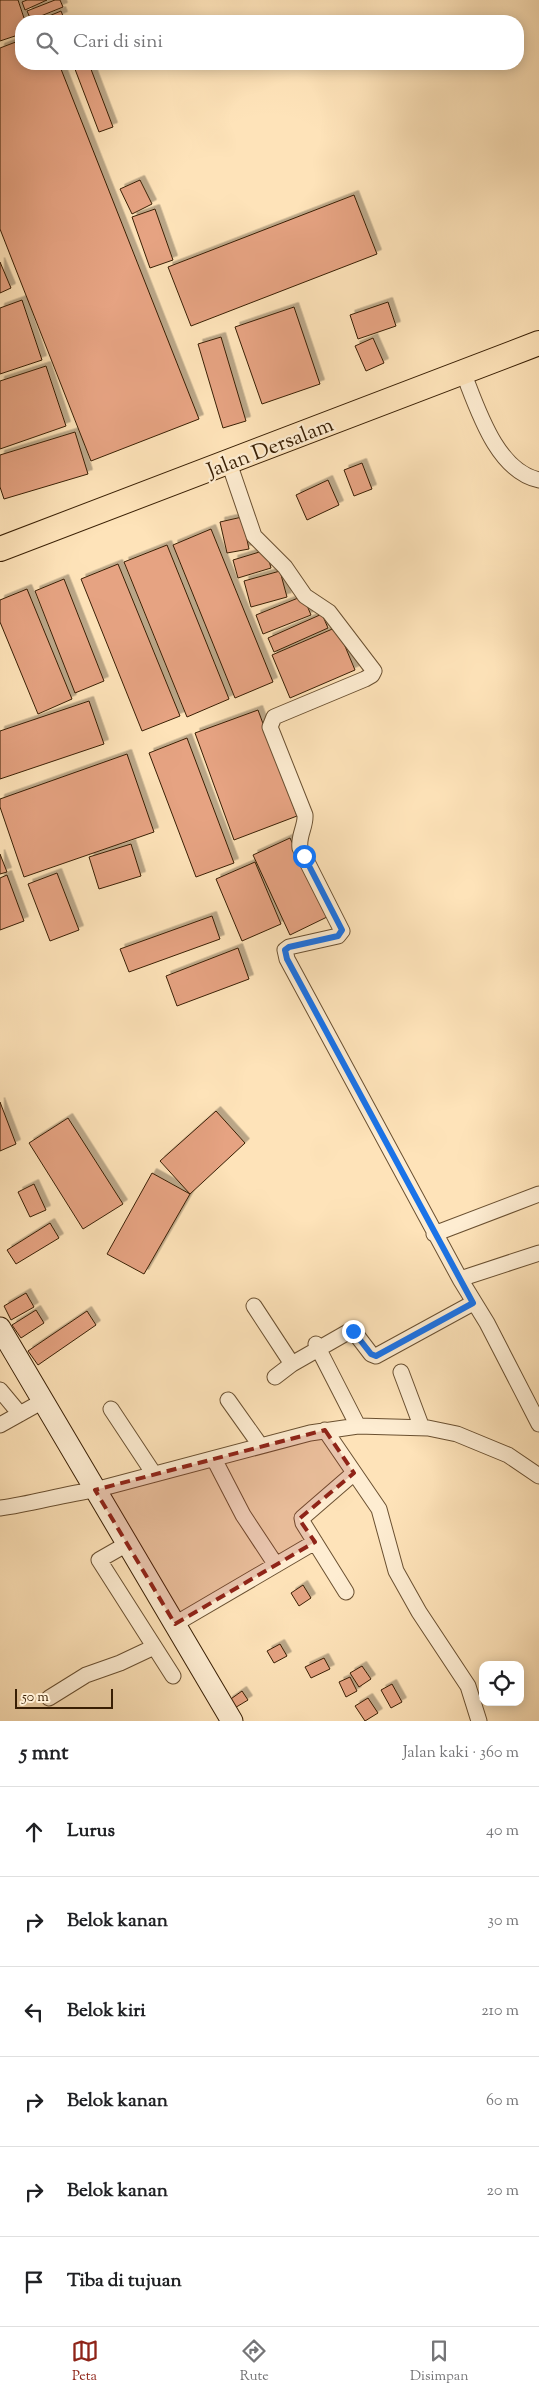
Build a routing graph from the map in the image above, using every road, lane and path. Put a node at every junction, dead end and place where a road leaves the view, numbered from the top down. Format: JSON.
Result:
{"nodes":[{"id":1,"x":539,"y":343,"type":"edge"},
{"id":2,"x":464,"y":372,"type":"junction"},
{"id":3,"x":229,"y":463,"type":"junction"},
{"id":4,"x":539,"y":480,"type":"edge"},
{"id":5,"x":0,"y":549,"type":"edge"},
{"id":6,"x":539,"y":1194,"type":"edge"},
{"id":7,"x":434,"y":1234,"type":"junction"},
{"id":8,"x":539,"y":1253,"type":"edge"},
{"id":9,"x":460,"y":1279,"type":"junction"},
{"id":10,"x":473,"y":1303,"type":"junction"},
{"id":11,"x":254,"y":1306,"type":"dead end"},
{"id":12,"x":0,"y":1328,"type":"edge"},
{"id":13,"x":317,"y":1347,"type":"junction"},
{"id":14,"x":292,"y":1364,"type":"junction"},
{"id":15,"x":401,"y":1372,"type":"dead end"},
{"id":16,"x":275,"y":1376,"type":"dead end"},
{"id":17,"x":0,"y":1390,"type":"edge"},
{"id":18,"x":228,"y":1400,"type":"dead end"},
{"id":19,"x":44,"y":1401,"type":"junction"},
{"id":20,"x":111,"y":1409,"type":"dead end"},
{"id":21,"x":20,"y":1414,"type":"junction"},
{"id":22,"x":539,"y":1424,"type":"edge"},
{"id":23,"x":0,"y":1425,"type":"edge"},
{"id":24,"x":358,"y":1426,"type":"junction"},
{"id":25,"x":422,"y":1428,"type":"junction"},
{"id":26,"x":325,"y":1430,"type":"junction"},
{"id":27,"x":260,"y":1445,"type":"junction"},
{"id":28,"x":214,"y":1458,"type":"junction"},
{"id":29,"x":354,"y":1473,"type":"junction"},
{"id":30,"x":154,"y":1474,"type":"junction"},
{"id":31,"x":539,"y":1476,"type":"edge"},
{"id":32,"x":95,"y":1490,"type":"junction"},
{"id":33,"x":0,"y":1508,"type":"edge"},
{"id":34,"x":315,"y":1542,"type":"junction"},
{"id":35,"x":127,"y":1544,"type":"junction"},
{"id":36,"x":276,"y":1566,"type":"junction"},
{"id":37,"x":346,"y":1592,"type":"dead end"},
{"id":38,"x":175,"y":1624,"type":"junction"},
{"id":39,"x":154,"y":1647,"type":"junction"},
{"id":40,"x":173,"y":1676,"type":"dead end"},
{"id":41,"x":49,"y":1698,"type":"dead end"},
{"id":42,"x":232,"y":1721,"type":"edge"},
{"id":43,"x":479,"y":1721,"type":"edge"}],
"edges":[{"from":1,"to":2,"type":"main road","name":"Jalan Dersalam"},
{"from":2,"to":3,"type":"main road","name":"Jalan Dersalam"},
{"from":2,"to":4,"type":"street"},
{"from":3,"to":5,"type":"main road","name":"Jalan Dersalam"},
{"from":3,"to":7,"type":"street"},
{"from":6,"to":7,"type":"street"},
{"from":7,"to":9,"type":"street"},
{"from":8,"to":9,"type":"street"},
{"from":9,"to":10,"type":"street"},
{"from":10,"to":13,"type":"street"},
{"from":10,"to":22,"type":"street"},
{"from":11,"to":14,"type":"street"},
{"from":12,"to":19,"type":"main road"},
{"from":13,"to":14,"type":"street"},
{"from":13,"to":24,"type":"street"},
{"from":14,"to":16,"type":"street"},
{"from":15,"to":25,"type":"street"},
{"from":17,"to":21,"type":"street"},
{"from":18,"to":27,"type":"street"},
{"from":19,"to":21,"type":"street"},
{"from":19,"to":32,"type":"main road"},
{"from":20,"to":30,"type":"street"},
{"from":21,"to":23,"type":"street"},
{"from":24,"to":25,"type":"street"},
{"from":24,"to":26,"type":"street"},
{"from":25,"to":31,"type":"street"},
{"from":26,"to":27,"type":"street"},
{"from":26,"to":29,"type":"street"},
{"from":27,"to":28,"type":"street"},
{"from":28,"to":30,"type":"street"},
{"from":28,"to":36,"type":"street"},
{"from":29,"to":34,"type":"street"},
{"from":29,"to":43,"type":"street"},
{"from":30,"to":32,"type":"street"},
{"from":32,"to":33,"type":"street"},
{"from":32,"to":35,"type":"main road"},
{"from":34,"to":36,"type":"street"},
{"from":34,"to":37,"type":"street"},
{"from":35,"to":38,"type":"main road"},
{"from":35,"to":39,"type":"street"},
{"from":36,"to":38,"type":"street"},
{"from":38,"to":42,"type":"main road"},
{"from":39,"to":40,"type":"street"},
{"from":39,"to":41,"type":"street"}]}
